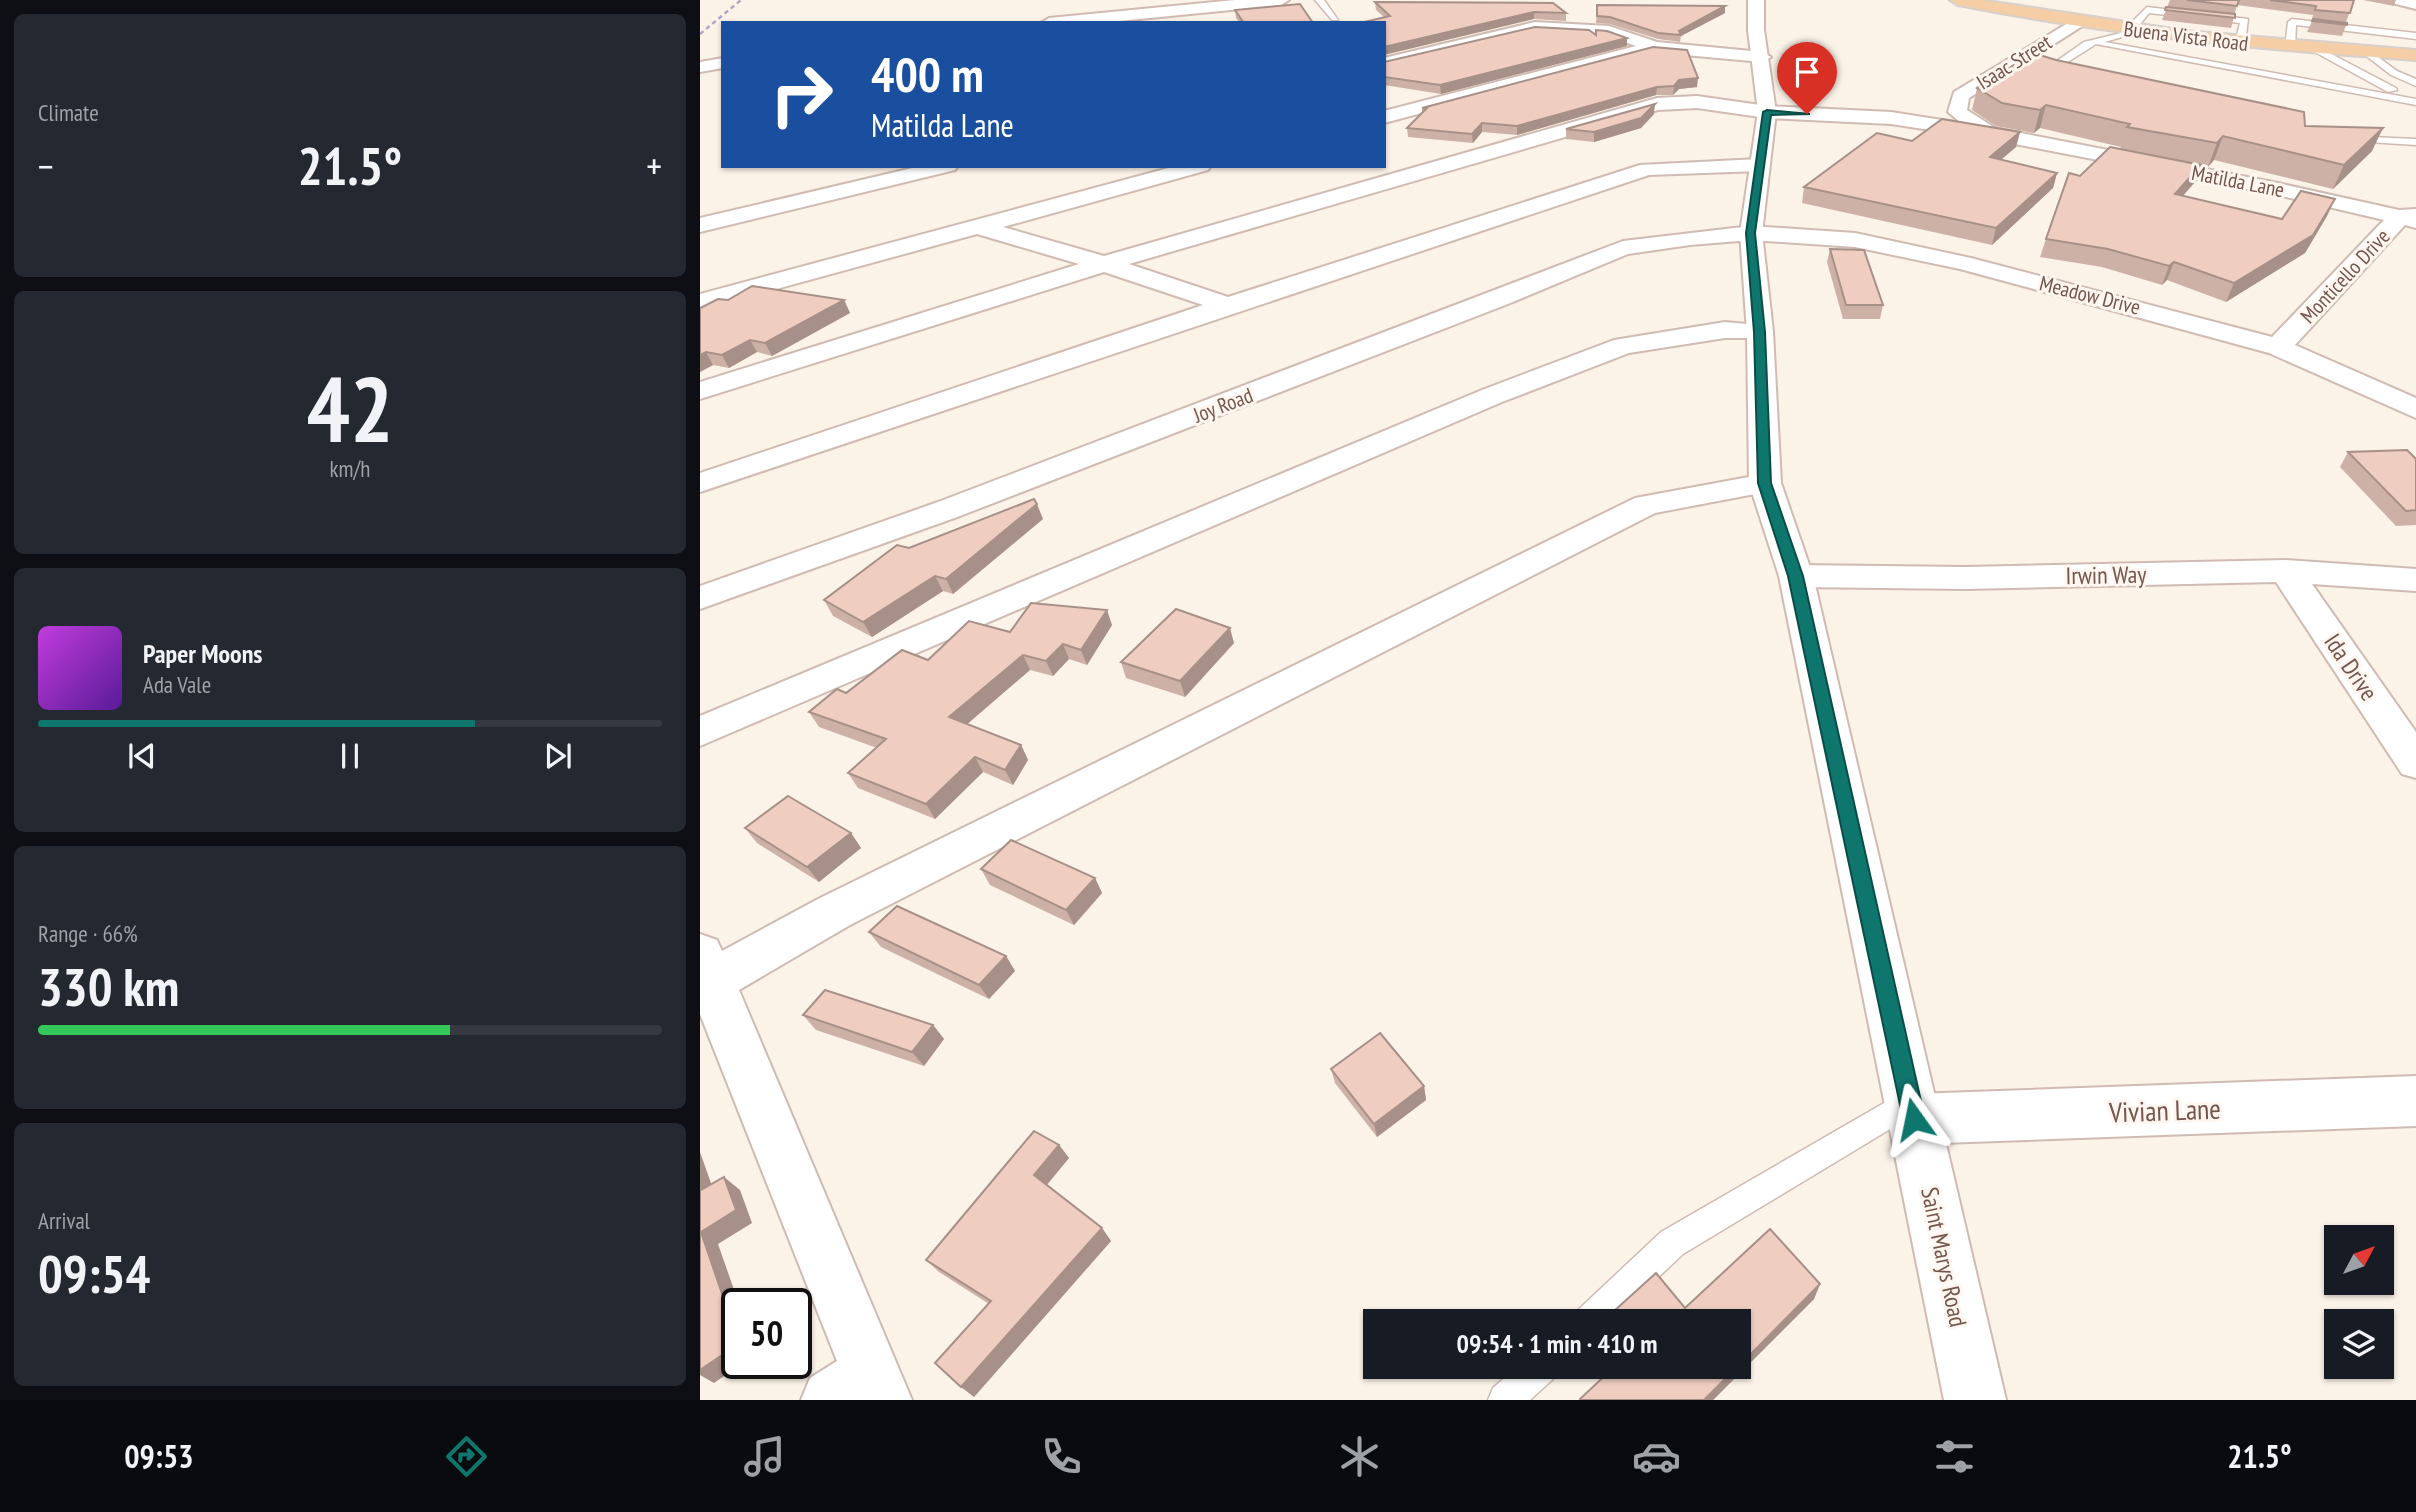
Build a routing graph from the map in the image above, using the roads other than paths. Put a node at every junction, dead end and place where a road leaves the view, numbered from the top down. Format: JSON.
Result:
{"nodes":[{"id":1,"x":1282,"y":0,"type":"edge"},
{"id":2,"x":1318,"y":0,"type":"edge"},
{"id":3,"x":1756,"y":0,"type":"edge"},
{"id":4,"x":1958,"y":0,"type":"edge"},
{"id":5,"x":2398,"y":0,"type":"edge"},
{"id":6,"x":1228,"y":3,"type":"edge"},
{"id":7,"x":2416,"y":4,"type":"edge"},
{"id":8,"x":1335,"y":18,"type":"dead end"},
{"id":9,"x":1067,"y":21,"type":"edge"},
{"id":10,"x":2078,"y":22,"type":"junction"},
{"id":11,"x":2136,"y":24,"type":"junction"},
{"id":12,"x":2416,"y":36,"type":"edge"},
{"id":13,"x":2241,"y":38,"type":"junction"},
{"id":14,"x":2359,"y":38,"type":"junction"},
{"id":15,"x":2387,"y":38,"type":"junction"},
{"id":16,"x":2291,"y":40,"type":"junction"},
{"id":17,"x":1395,"y":43,"type":"edge"},
{"id":18,"x":2091,"y":43,"type":"junction"},
{"id":19,"x":2416,"y":45,"type":"edge"},
{"id":20,"x":1652,"y":47,"type":"junction"},
{"id":21,"x":2316,"y":49,"type":"junction"},
{"id":22,"x":1418,"y":55,"type":"junction"},
{"id":23,"x":2416,"y":55,"type":"edge"},
{"id":24,"x":1762,"y":57,"type":"junction"},
{"id":25,"x":721,"y":63,"type":"edge"},
{"id":26,"x":1386,"y":63,"type":"edge"},
{"id":27,"x":700,"y":67,"type":"edge"},
{"id":28,"x":2061,"y":78,"type":"edge"},
{"id":29,"x":2416,"y":83,"type":"edge"},
{"id":30,"x":1960,"y":96,"type":"junction"},
{"id":31,"x":2416,"y":102,"type":"edge"},
{"id":32,"x":1767,"y":112,"type":"junction"},
{"id":33,"x":1386,"y":116,"type":"edge"},
{"id":34,"x":1891,"y":118,"type":"junction"},
{"id":35,"x":1989,"y":133,"type":"junction"},
{"id":36,"x":2336,"y":137,"type":"edge"},
{"id":37,"x":2416,"y":142,"type":"edge"},
{"id":38,"x":1759,"y":165,"type":"junction"},
{"id":39,"x":940,"y":168,"type":"edge"},
{"id":40,"x":1194,"y":168,"type":"edge"},
{"id":41,"x":2411,"y":218,"type":"edge"},
{"id":42,"x":700,"y":225,"type":"edge"},
{"id":43,"x":979,"y":226,"type":"junction"},
{"id":44,"x":1751,"y":233,"type":"junction"},
{"id":45,"x":1104,"y":264,"type":"junction"},
{"id":46,"x":700,"y":302,"type":"edge"},
{"id":47,"x":1228,"y":305,"type":"junction"},
{"id":48,"x":1760,"y":332,"type":"junction"},
{"id":49,"x":2278,"y":347,"type":"junction"},
{"id":50,"x":700,"y":391,"type":"edge"},
{"id":51,"x":2416,"y":408,"type":"edge"},
{"id":52,"x":700,"y":483,"type":"edge"},
{"id":53,"x":1765,"y":483,"type":"junction"},
{"id":54,"x":2286,"y":572,"type":"junction"},
{"id":55,"x":1796,"y":576,"type":"junction"},
{"id":56,"x":2416,"y":580,"type":"edge"},
{"id":57,"x":700,"y":598,"type":"edge"},
{"id":58,"x":700,"y":732,"type":"edge"},
{"id":59,"x":2416,"y":763,"type":"edge"},
{"id":60,"x":703,"y":974,"type":"edge"},
{"id":61,"x":2416,"y":1101,"type":"edge"},
{"id":62,"x":1912,"y":1110,"type":"junction"},
{"id":63,"x":1602,"y":1309,"type":"edge"},
{"id":64,"x":1528,"y":1379,"type":"edge"},
{"id":65,"x":862,"y":1391,"type":"edge"},
{"id":66,"x":1505,"y":1400,"type":"edge"},
{"id":67,"x":1975,"y":1400,"type":"edge"}],
"edges":[{"from":1,"to":6,"type":"street"},
{"from":2,"to":8,"type":"lane"},
{"from":3,"to":24,"type":"street","name":"Saint Marys Road"},
{"from":4,"to":10,"type":"main road","name":"Buena Vista Road"},
{"from":5,"to":7,"type":"street"},
{"from":6,"to":9,"type":"street"},
{"from":10,"to":11,"type":"main road","name":"Buena Vista Road"},
{"from":10,"to":30,"type":"street","name":"Isaac Street"},
{"from":11,"to":13,"type":"main road","name":"Buena Vista Road"},
{"from":11,"to":13,"type":"lane"},
{"from":11,"to":18,"type":"lane"},
{"from":12,"to":15,"type":"lane"},
{"from":13,"to":16,"type":"main road","name":"Buena Vista Road"},
{"from":14,"to":15,"type":"lane"},
{"from":14,"to":16,"type":"lane"},
{"from":14,"to":21,"type":"main road","name":"Buena Vista Road"},
{"from":14,"to":23,"type":"main road","name":"Buena Vista Road"},
{"from":14,"to":29,"type":"lane"},
{"from":15,"to":19,"type":"lane"},
{"from":16,"to":21,"type":"main road","name":"Buena Vista Road"},
{"from":17,"to":22,"type":"street"},
{"from":18,"to":28,"type":"lane"},
{"from":18,"to":31,"type":"lane"},
{"from":20,"to":22,"type":"street"},
{"from":20,"to":24,"type":"street"},
{"from":20,"to":33,"type":"street"},
{"from":21,"to":31,"type":"lane"},
{"from":22,"to":26,"type":"street"},
{"from":24,"to":32,"type":"street","name":"Saint Marys Road"},
{"from":25,"to":27,"type":"street"},
{"from":30,"to":34,"type":"street"},
{"from":30,"to":35,"type":"street","name":"Isaac Street"},
{"from":32,"to":34,"type":"street","name":"Matilda Lane"},
{"from":32,"to":38,"type":"street","name":"Saint Marys Road"},
{"from":32,"to":45,"type":"street","name":"Matilda Lane"},
{"from":34,"to":35,"type":"street","name":"Matilda Lane"},
{"from":35,"to":41,"type":"street","name":"Matilda Lane"},
{"from":36,"to":37,"type":"lane"},
{"from":38,"to":44,"type":"street","name":"Saint Marys Road"},
{"from":38,"to":47,"type":"street"},
{"from":39,"to":42,"type":"street"},
{"from":40,"to":43,"type":"street"},
{"from":41,"to":49,"type":"street","name":"Monticello Drive"},
{"from":43,"to":45,"type":"street"},
{"from":43,"to":46,"type":"street"},
{"from":44,"to":48,"type":"street","name":"Saint Marys Road"},
{"from":44,"to":49,"type":"street","name":"Meadow Drive"},
{"from":44,"to":57,"type":"street","name":"Joy Road"},
{"from":45,"to":47,"type":"street"},
{"from":45,"to":50,"type":"street","name":"Matilda Lane"},
{"from":47,"to":52,"type":"street"},
{"from":48,"to":53,"type":"street","name":"Saint Marys Road"},
{"from":48,"to":58,"type":"street"},
{"from":49,"to":51,"type":"street","name":"Meadow Drive"},
{"from":53,"to":55,"type":"street","name":"Saint Marys Road"},
{"from":53,"to":60,"type":"street"},
{"from":54,"to":55,"type":"street","name":"Irwin Way"},
{"from":54,"to":56,"type":"street","name":"Irwin Way"},
{"from":54,"to":59,"type":"street","name":"Ida Drive"},
{"from":55,"to":62,"type":"street","name":"Saint Marys Road"},
{"from":60,"to":65,"type":"street"},
{"from":61,"to":62,"type":"street","name":"Vivian Lane"},
{"from":62,"to":63,"type":"lane"},
{"from":62,"to":67,"type":"street","name":"Saint Marys Road"},
{"from":64,"to":66,"type":"lane"}]}
